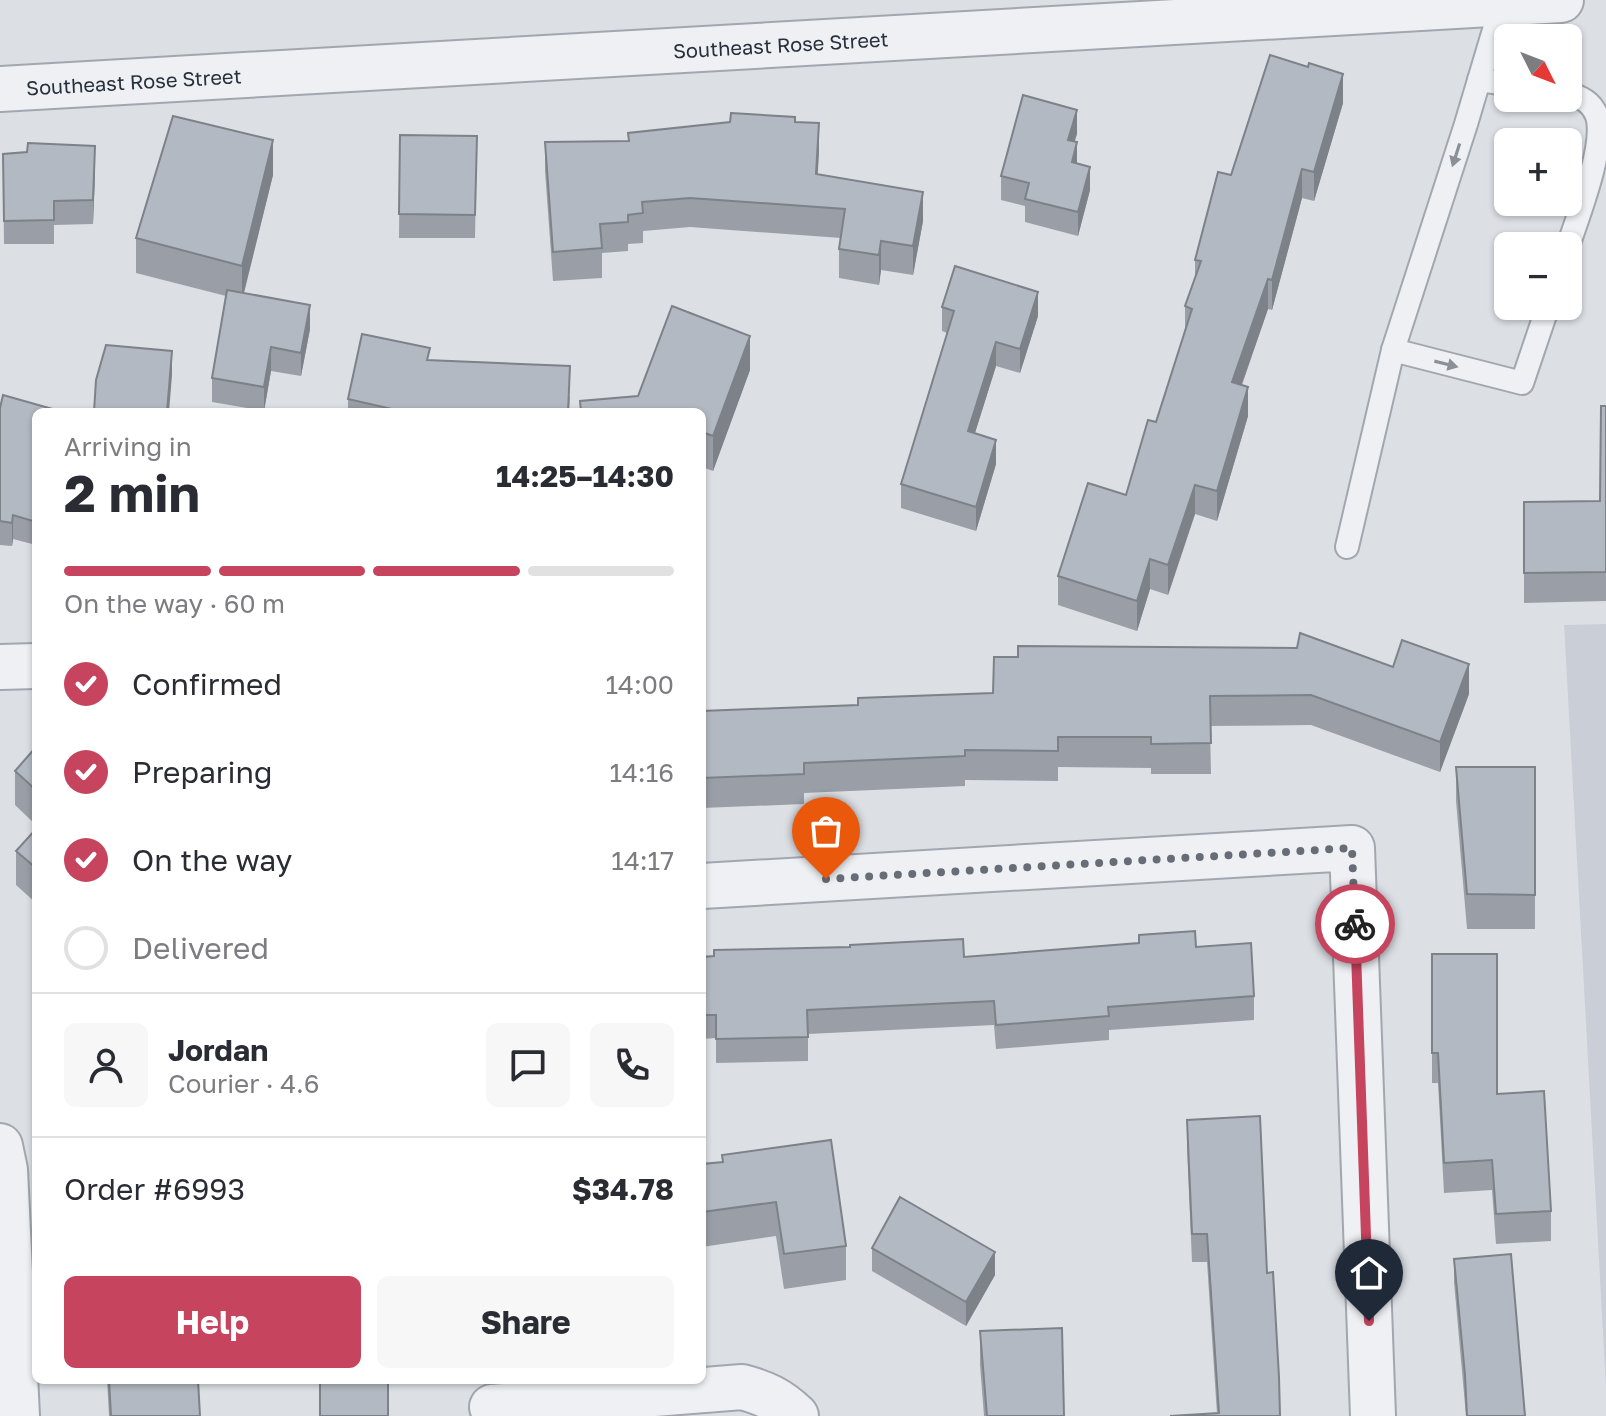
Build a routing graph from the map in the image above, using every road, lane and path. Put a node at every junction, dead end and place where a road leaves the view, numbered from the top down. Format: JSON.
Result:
{"nodes":[{"id":1,"x":1561,"y":0,"type":"edge"},
{"id":2,"x":1502,"y":3,"type":"junction"},
{"id":3,"x":1479,"y":80,"type":"junction"},
{"id":4,"x":1494,"y":82,"type":"edge"},
{"id":5,"x":0,"y":89,"type":"edge"},
{"id":6,"x":1582,"y":99,"type":"edge"},
{"id":7,"x":1573,"y":232,"type":"edge"},
{"id":8,"x":1543,"y":320,"type":"edge"},
{"id":9,"x":1393,"y":350,"type":"junction"},
{"id":10,"x":1347,"y":547,"type":"dead end"},
{"id":11,"x":706,"y":886,"type":"edge"},
{"id":12,"x":0,"y":1146,"type":"edge"},
{"id":13,"x":491,"y":1401,"type":"edge"},
{"id":14,"x":17,"y":1416,"type":"edge"},
{"id":15,"x":796,"y":1416,"type":"edge"},
{"id":16,"x":1373,"y":1416,"type":"edge"}],
"edges":[{"from":1,"to":2,"type":"street","name":"Southeast Rose Street"},
{"from":2,"to":3,"type":"lane"},
{"from":2,"to":5,"type":"street","name":"Southeast Rose Street"},
{"from":3,"to":4,"type":"lane"},
{"from":3,"to":9,"type":"lane","one_way":true},
{"from":6,"to":7,"type":"lane"},
{"from":9,"to":8,"type":"lane","one_way":true},
{"from":9,"to":10,"type":"lane"},
{"from":11,"to":16,"type":"street"},
{"from":12,"to":14,"type":"street"},
{"from":13,"to":15,"type":"street"}]}
